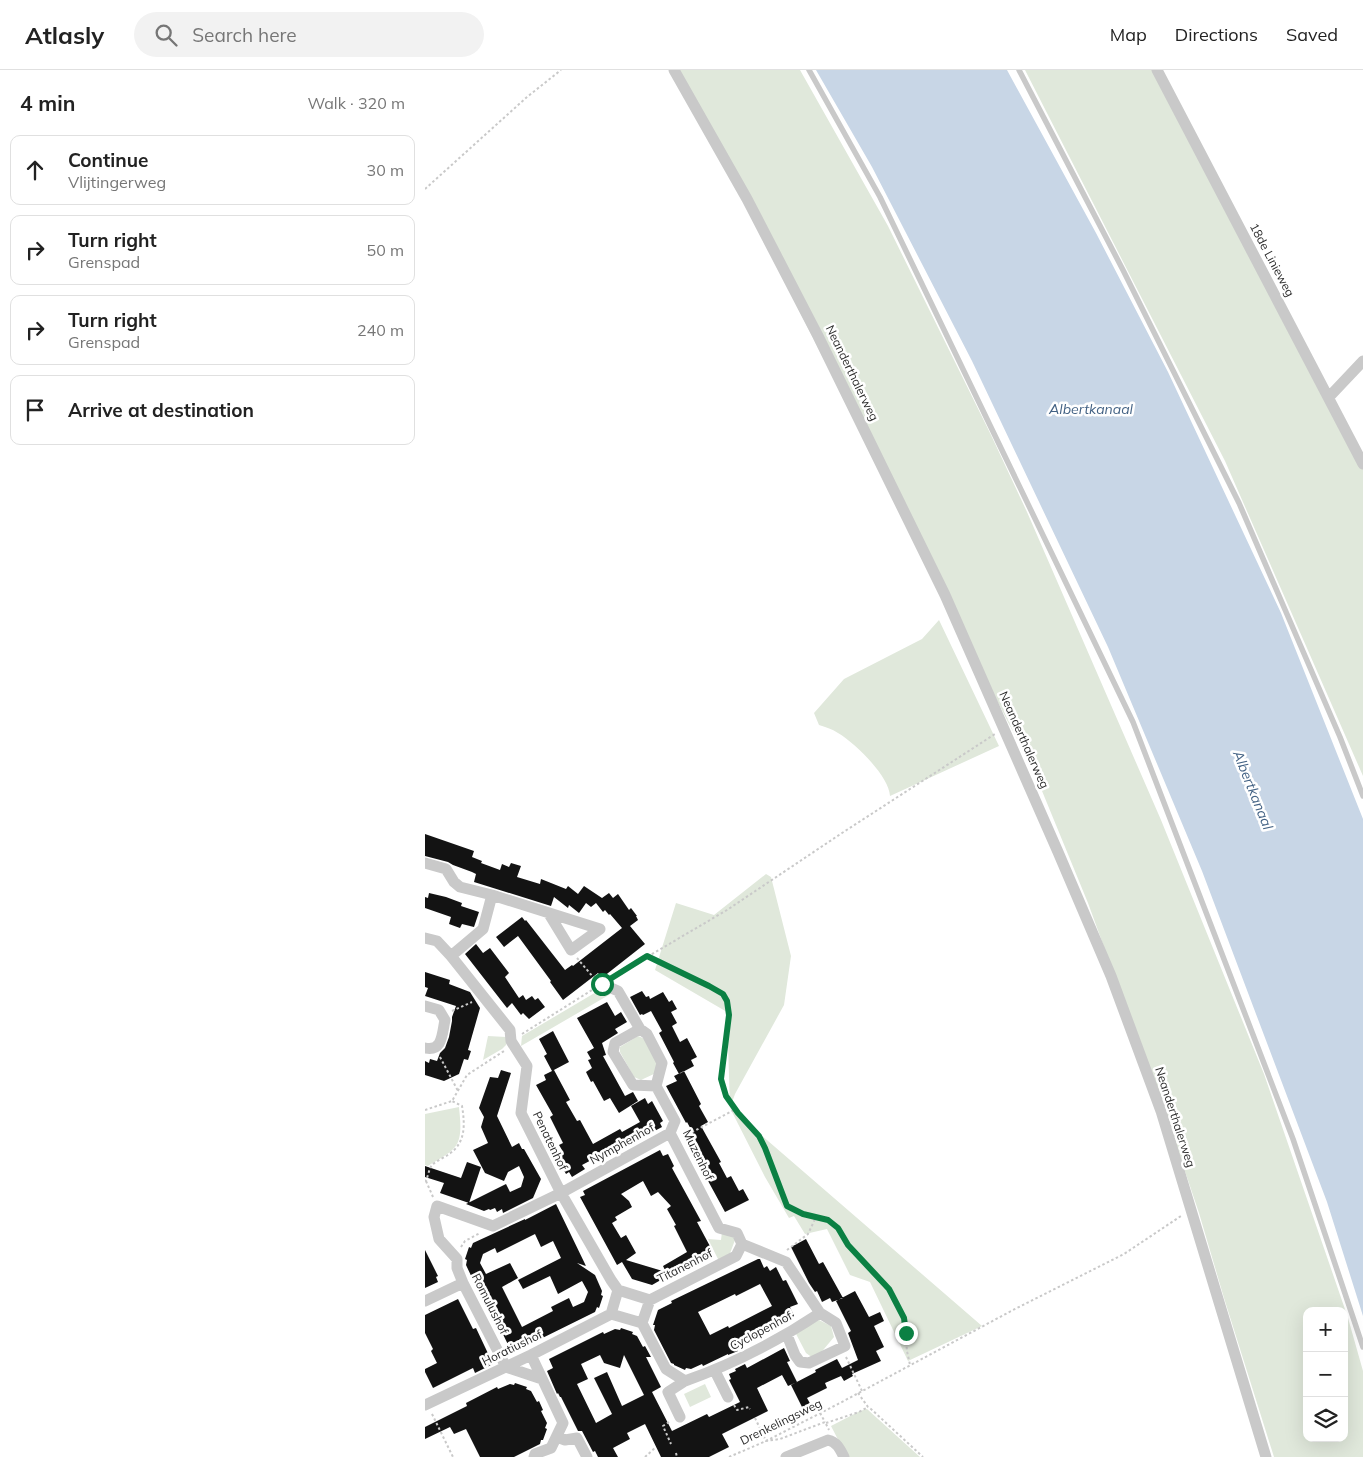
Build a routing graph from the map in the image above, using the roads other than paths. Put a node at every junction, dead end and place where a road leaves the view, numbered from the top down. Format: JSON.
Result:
{"nodes":[{"id":1,"x":674,"y":70,"type":"edge"},
{"id":2,"x":809,"y":70,"type":"edge"},
{"id":3,"x":1019,"y":70,"type":"edge"},
{"id":4,"x":1157,"y":70,"type":"edge"},
{"id":5,"x":1363,"y":361,"type":"edge"},
{"id":6,"x":1329,"y":397,"type":"junction"},
{"id":7,"x":1363,"y":464,"type":"edge"},
{"id":8,"x":1363,"y":796,"type":"edge"},
{"id":9,"x":425,"y":863,"type":"edge"},
{"id":10,"x":492,"y":895,"type":"junction"},
{"id":11,"x":549,"y":914,"type":"junction"},
{"id":12,"x":425,"y":938,"type":"edge"},
{"id":13,"x":451,"y":956,"type":"junction"},
{"id":14,"x":600,"y":984,"type":"road end"},
{"id":15,"x":425,"y":1006,"type":"edge"},
{"id":16,"x":640,"y":1029,"type":"junction"},
{"id":17,"x":430,"y":1048,"type":"edge"},
{"id":18,"x":655,"y":1086,"type":"junction"},
{"id":19,"x":673,"y":1138,"type":"junction"},
{"id":20,"x":561,"y":1194,"type":"junction"},
{"id":21,"x":742,"y":1244,"type":"junction"},
{"id":22,"x":463,"y":1283,"type":"junction"},
{"id":23,"x":618,"y":1290,"type":"junction"},
{"id":24,"x":650,"y":1300,"type":"junction"},
{"id":25,"x":425,"y":1301,"type":"edge"},
{"id":26,"x":820,"y":1313,"type":"junction"},
{"id":27,"x":611,"y":1314,"type":"junction"},
{"id":28,"x":642,"y":1323,"type":"junction"},
{"id":29,"x":787,"y":1335,"type":"junction"},
{"id":30,"x":1363,"y":1347,"type":"edge"},
{"id":31,"x":531,"y":1355,"type":"junction"},
{"id":32,"x":506,"y":1367,"type":"junction"},
{"id":33,"x":715,"y":1371,"type":"junction"},
{"id":34,"x":542,"y":1379,"type":"junction"},
{"id":35,"x":685,"y":1380,"type":"junction"},
{"id":36,"x":729,"y":1397,"type":"road end"},
{"id":37,"x":426,"y":1405,"type":"edge"},
{"id":38,"x":680,"y":1417,"type":"road end"},
{"id":39,"x":557,"y":1437,"type":"junction"},
{"id":40,"x":534,"y":1457,"type":"edge"},
{"id":41,"x":587,"y":1457,"type":"edge"},
{"id":42,"x":786,"y":1457,"type":"edge"},
{"id":43,"x":844,"y":1457,"type":"edge"},
{"id":44,"x":1266,"y":1457,"type":"edge"}],
"edges":[{"from":1,"to":44,"type":"street","name":"Neanderthalerweg"},
{"from":2,"to":30,"type":"lane"},
{"from":3,"to":8,"type":"lane"},
{"from":4,"to":6,"type":"street","name":"18de Linieweg"},
{"from":5,"to":6,"type":"street"},
{"from":6,"to":7,"type":"street","name":"18de Linieweg"},
{"from":9,"to":10,"type":"street"},
{"from":10,"to":11,"type":"street"},
{"from":10,"to":13,"type":"street"},
{"from":11,"to":11,"type":"street"},
{"from":12,"to":13,"type":"street","name":"Penatenhof"},
{"from":13,"to":20,"type":"street","name":"Penatenhof"},
{"from":14,"to":16,"type":"street"},
{"from":15,"to":17,"type":"street"},
{"from":16,"to":18,"type":"street"},
{"from":16,"to":18,"type":"street"},
{"from":18,"to":19,"type":"street","name":"Muzenhof"},
{"from":19,"to":20,"type":"street","name":"Nymphenhof"},
{"from":19,"to":21,"type":"street","name":"Muzenhof"},
{"from":20,"to":22,"type":"street","name":"Romulushof"},
{"from":20,"to":23,"type":"street","name":"Penatenhof"},
{"from":21,"to":24,"type":"street","name":"Titanenhof"},
{"from":21,"to":26,"type":"street"},
{"from":22,"to":25,"type":"street"},
{"from":22,"to":32,"type":"street","name":"Romulushof"},
{"from":23,"to":24,"type":"street","name":"Titanenhof"},
{"from":23,"to":27,"type":"street"},
{"from":24,"to":28,"type":"street"},
{"from":26,"to":29,"type":"street","name":"Cyclopenhof"},
{"from":26,"to":29,"type":"street"},
{"from":27,"to":28,"type":"street"},
{"from":27,"to":31,"type":"street","name":"Horatiushof"},
{"from":28,"to":35,"type":"street"},
{"from":29,"to":33,"type":"street","name":"Cyclopenhof"},
{"from":31,"to":32,"type":"street","name":"Horatiushof"},
{"from":31,"to":34,"type":"street"},
{"from":32,"to":34,"type":"street"},
{"from":32,"to":37,"type":"street","name":"Horatiushof"},
{"from":33,"to":35,"type":"street","name":"Cyclopenhof"},
{"from":33,"to":36,"type":"street"},
{"from":34,"to":39,"type":"street"},
{"from":35,"to":38,"type":"street","name":"Cyclopenhof"},
{"from":39,"to":40,"type":"street"},
{"from":39,"to":41,"type":"street"},
{"from":42,"to":43,"type":"street"}]}
